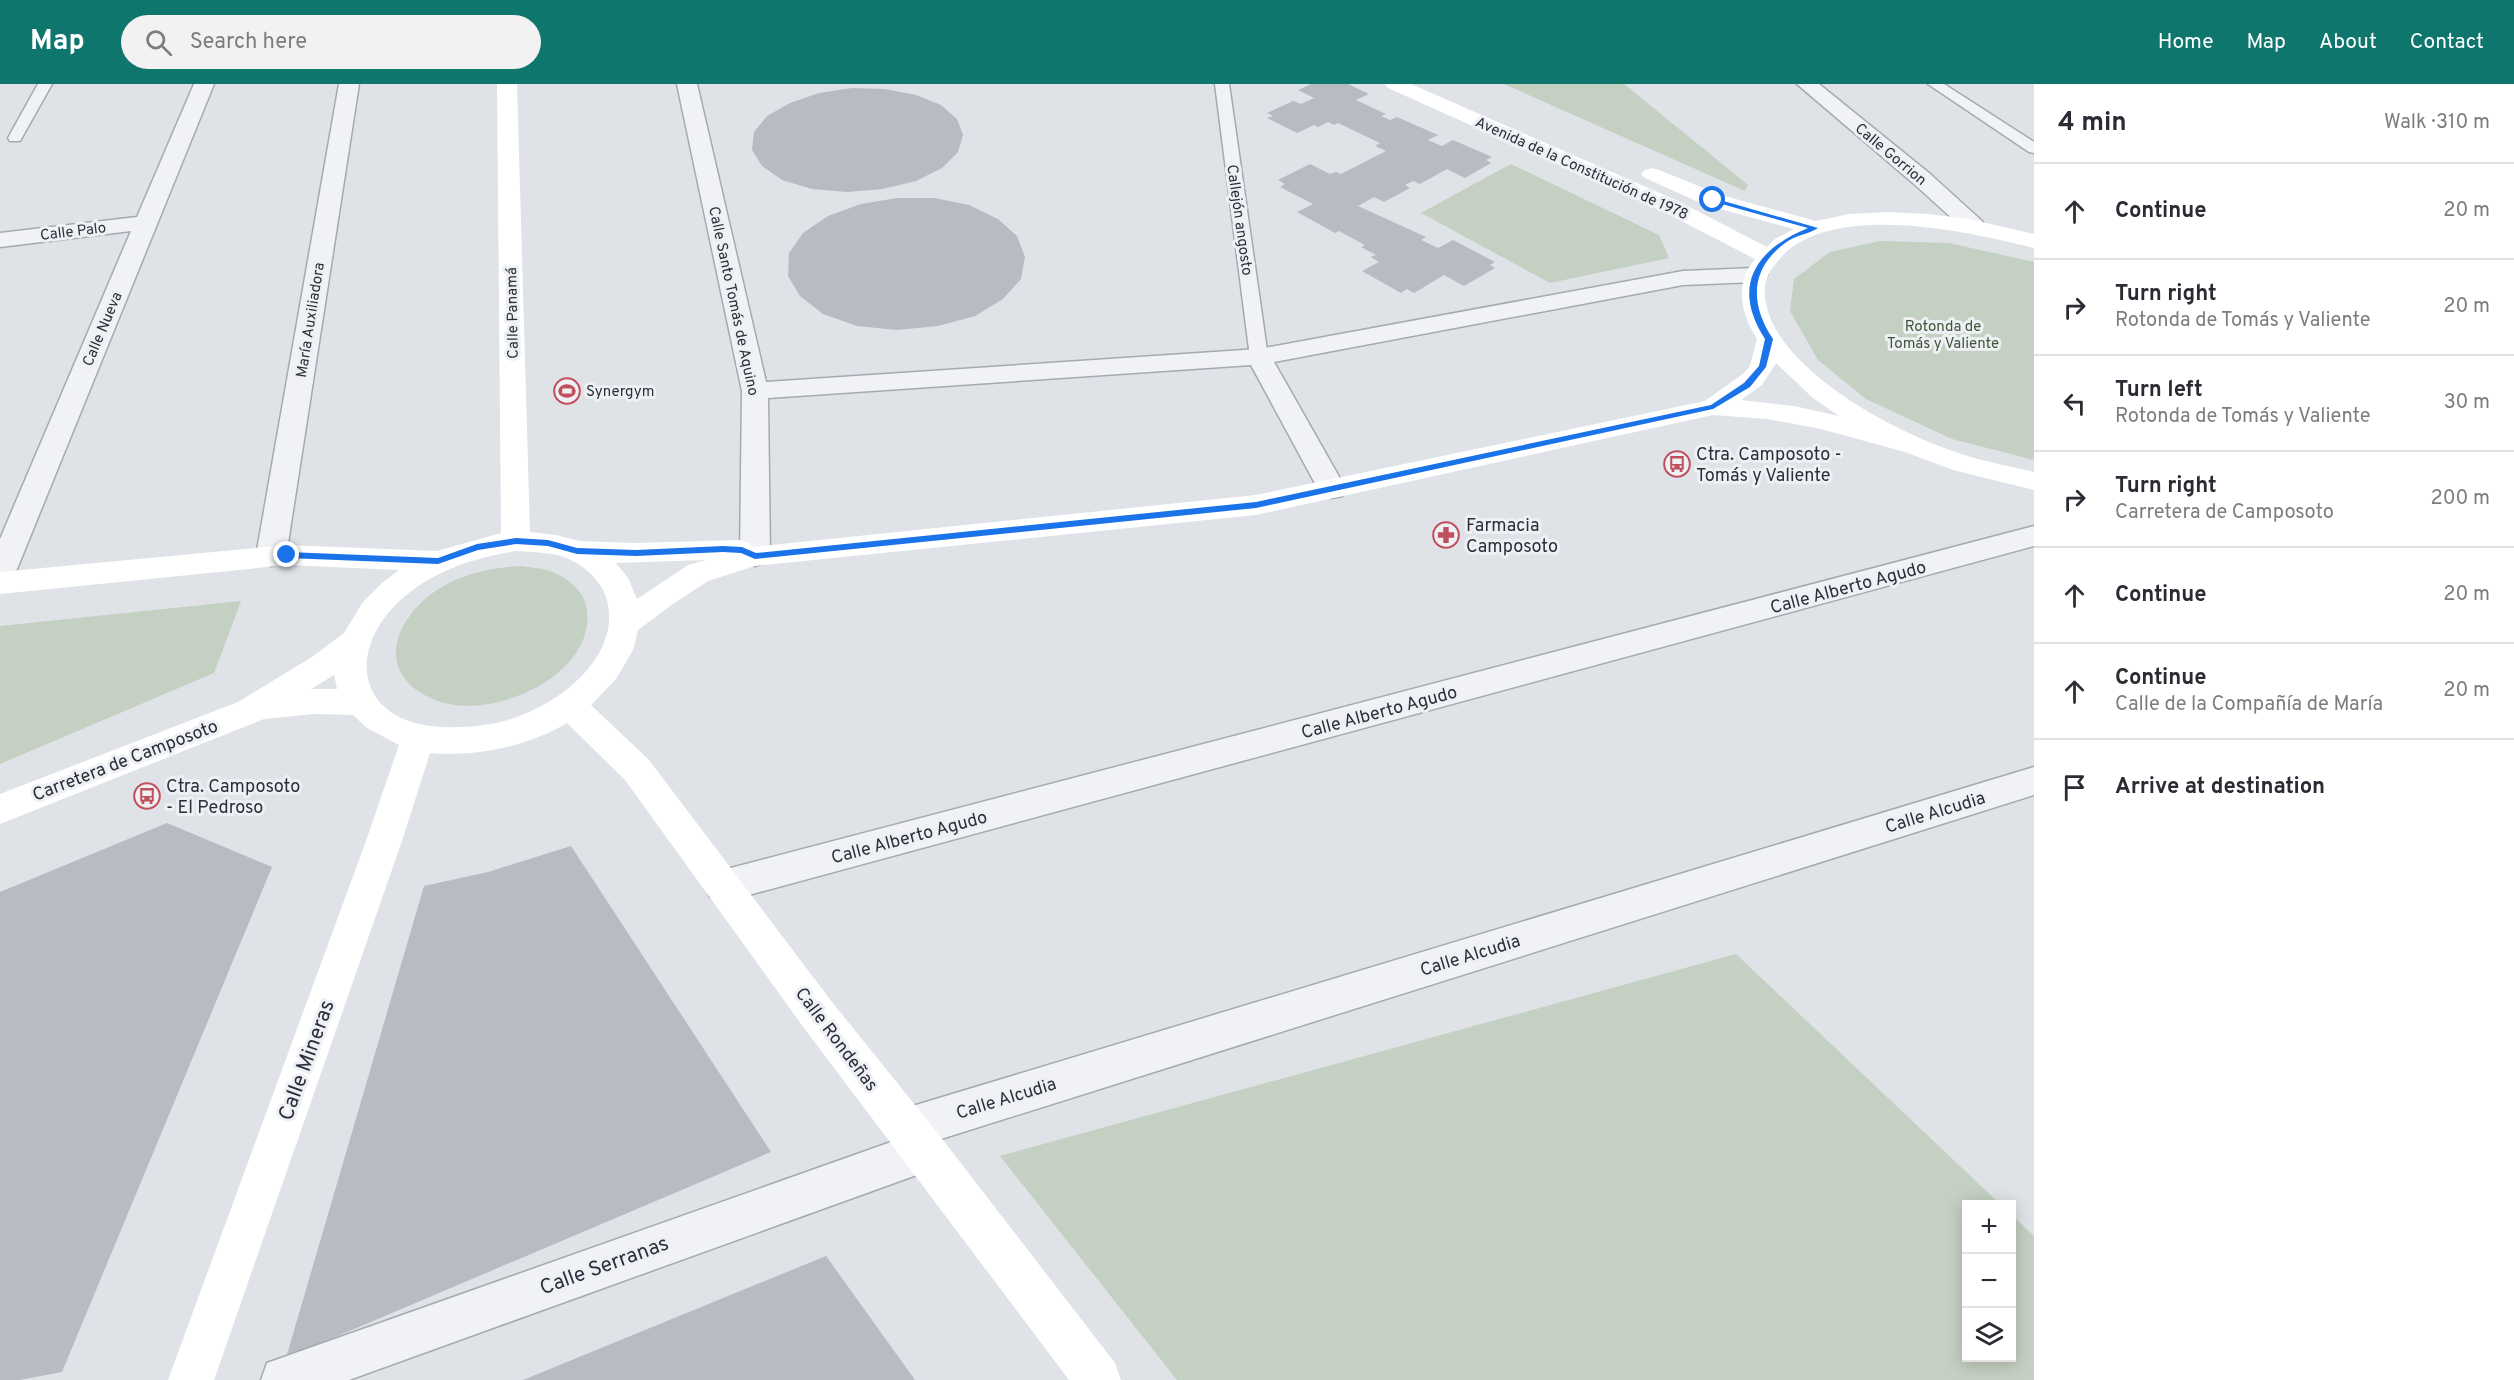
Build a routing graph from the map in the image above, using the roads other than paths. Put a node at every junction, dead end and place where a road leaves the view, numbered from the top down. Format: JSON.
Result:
{"nodes":[{"id":1,"x":45,"y":84,"type":"edge"},
{"id":2,"x":204,"y":84,"type":"edge"},
{"id":3,"x":349,"y":84,"type":"edge"},
{"id":4,"x":507,"y":84,"type":"edge"},
{"id":5,"x":687,"y":84,"type":"edge"},
{"id":6,"x":1222,"y":84,"type":"edge"},
{"id":7,"x":1395,"y":84,"type":"edge"},
{"id":8,"x":1807,"y":84,"type":"edge"},
{"id":9,"x":1935,"y":84,"type":"edge"},
{"id":10,"x":15,"y":138,"type":"dead end"},
{"id":11,"x":2034,"y":148,"type":"edge"},
{"id":12,"x":1629,"y":164,"type":"dead end"},
{"id":13,"x":146,"y":223,"type":"junction"},
{"id":14,"x":1974,"y":226,"type":"junction"},
{"id":15,"x":1815,"y":228,"type":"junction"},
{"id":16,"x":0,"y":240,"type":"edge"},
{"id":17,"x":2034,"y":241,"type":"edge"},
{"id":18,"x":1761,"y":266,"type":"junction"},
{"id":19,"x":1769,"y":339,"type":"junction"},
{"id":20,"x":1259,"y":357,"type":"junction"},
{"id":21,"x":755,"y":391,"type":"junction"},
{"id":22,"x":1713,"y":407,"type":"junction"},
{"id":23,"x":1926,"y":449,"type":"junction"},
{"id":24,"x":2034,"y":481,"type":"edge"},
{"id":25,"x":1332,"y":489,"type":"junction"},
{"id":26,"x":2034,"y":536,"type":"edge"},
{"id":27,"x":516,"y":541,"type":"junction"},
{"id":28,"x":577,"y":551,"type":"junction"},
{"id":29,"x":271,"y":556,"type":"junction"},
{"id":30,"x":755,"y":556,"type":"junction"},
{"id":31,"x":438,"y":561,"type":"junction"},
{"id":32,"x":0,"y":574,"type":"edge"},
{"id":33,"x":0,"y":583,"type":"edge"},
{"id":34,"x":624,"y":625,"type":"junction"},
{"id":35,"x":354,"y":642,"type":"junction"},
{"id":36,"x":361,"y":703,"type":"junction"},
{"id":37,"x":570,"y":705,"type":"junction"},
{"id":38,"x":250,"y":711,"type":"junction"},
{"id":39,"x":418,"y":738,"type":"junction"},
{"id":40,"x":2034,"y":782,"type":"edge"},
{"id":41,"x":0,"y":809,"type":"edge"},
{"id":42,"x":723,"y":886,"type":"junction"},
{"id":43,"x":916,"y":1140,"type":"junction"},
{"id":44,"x":191,"y":1380,"type":"edge"},
{"id":45,"x":284,"y":1380,"type":"edge"},
{"id":46,"x":1098,"y":1380,"type":"edge"}],
"edges":[{"from":1,"to":10,"type":"lane"},
{"from":2,"to":13,"type":"street","name":"Calle Nueva"},
{"from":3,"to":29,"type":"street","name":"María Auxiliadora"},
{"from":4,"to":27,"type":"street","name":"Calle Panamá"},
{"from":5,"to":21,"type":"street","name":"Calle Santo Tomás de Aquino"},
{"from":6,"to":20,"type":"lane","name":"Callejón angosto"},
{"from":7,"to":18,"type":"street","name":"Avenida de la Constitución de 1978"},
{"from":8,"to":14,"type":"street","name":"Calle Gorrion"},
{"from":9,"to":11,"type":"lane"},
{"from":12,"to":15,"type":"street","name":"Avenida de la Constitución de 1978"},
{"from":13,"to":16,"type":"street","name":"Calle Palo"},
{"from":13,"to":32,"type":"street","name":"Calle Nueva"},
{"from":14,"to":15,"type":"street"},
{"from":14,"to":17,"type":"street"},
{"from":15,"to":18,"type":"street"},
{"from":18,"to":19,"type":"street"},
{"from":18,"to":20,"type":"street"},
{"from":19,"to":22,"type":"street"},
{"from":19,"to":23,"type":"street"},
{"from":20,"to":21,"type":"street"},
{"from":20,"to":25,"type":"street"},
{"from":21,"to":30,"type":"street","name":"Calle Santo Tomás de Aquino"},
{"from":22,"to":23,"type":"street"},
{"from":22,"to":25,"type":"street"},
{"from":23,"to":24,"type":"street"},
{"from":25,"to":30,"type":"street"},
{"from":26,"to":42,"type":"street","name":"Calle Alberto Agudo"},
{"from":27,"to":28,"type":"street"},
{"from":27,"to":31,"type":"street"},
{"from":28,"to":30,"type":"street"},
{"from":28,"to":34,"type":"street"},
{"from":29,"to":31,"type":"street"},
{"from":29,"to":33,"type":"street"},
{"from":30,"to":34,"type":"street"},
{"from":31,"to":35,"type":"street"},
{"from":34,"to":37,"type":"street"},
{"from":35,"to":36,"type":"street"},
{"from":35,"to":38,"type":"street","name":"Carretera de Camposoto"},
{"from":36,"to":38,"type":"street","name":"Carretera de Camposoto"},
{"from":36,"to":39,"type":"street"},
{"from":37,"to":39,"type":"street"},
{"from":37,"to":42,"type":"street","name":"Calle Rondeñas"},
{"from":38,"to":41,"type":"street","name":"Carretera de Camposoto"},
{"from":39,"to":44,"type":"street","name":"Calle Mineras"},
{"from":40,"to":43,"type":"street","name":"Calle Alcudia"},
{"from":42,"to":43,"type":"street","name":"Calle Rondeñas"},
{"from":43,"to":45,"type":"street","name":"Calle Serranas"},
{"from":43,"to":46,"type":"street","name":"Calle Rondeñas"}]}
